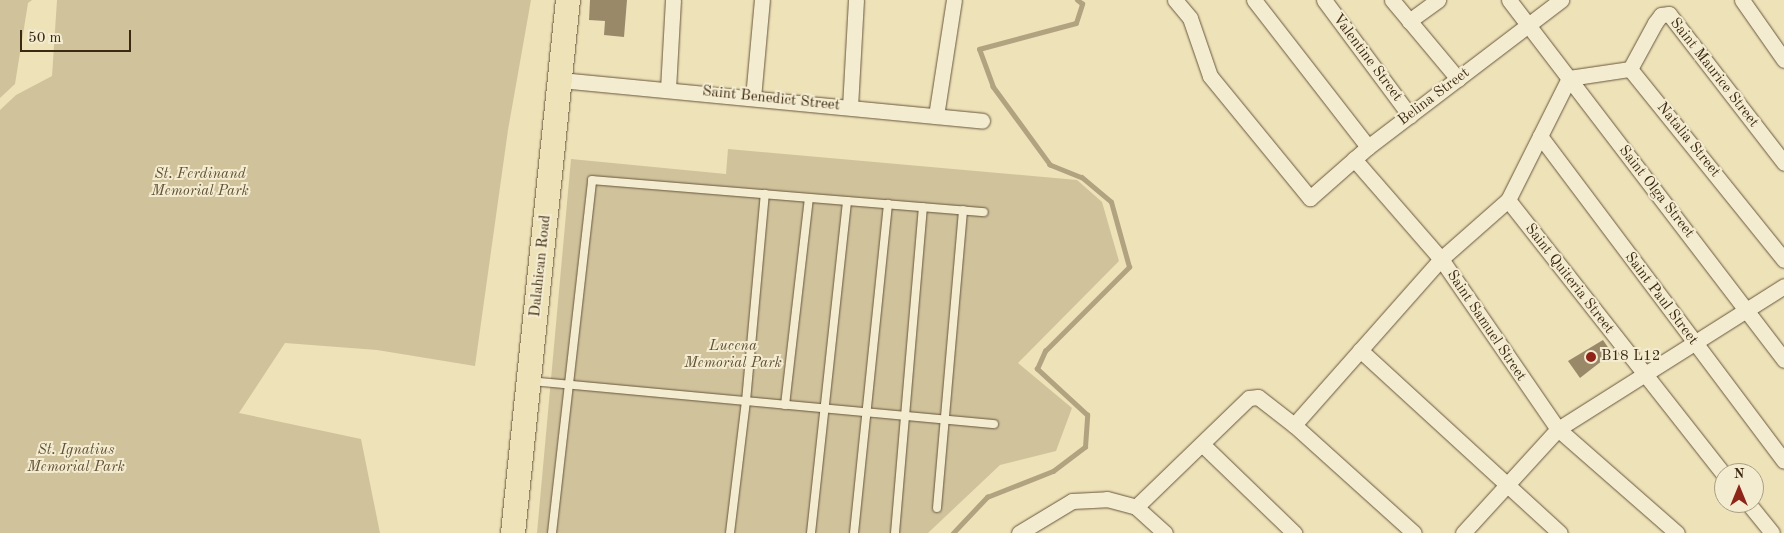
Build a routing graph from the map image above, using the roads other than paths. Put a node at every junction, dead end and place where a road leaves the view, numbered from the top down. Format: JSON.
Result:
{"nodes":[{"id":1,"x":568,"y":0,"type":"edge"},
{"id":2,"x":673,"y":0,"type":"edge"},
{"id":3,"x":762,"y":0,"type":"edge"},
{"id":4,"x":856,"y":0,"type":"edge"},
{"id":5,"x":954,"y":0,"type":"edge"},
{"id":6,"x":1175,"y":0,"type":"edge"},
{"id":7,"x":1254,"y":0,"type":"edge"},
{"id":8,"x":1324,"y":0,"type":"edge"},
{"id":9,"x":1392,"y":0,"type":"edge"},
{"id":10,"x":1438,"y":0,"type":"edge"},
{"id":11,"x":1509,"y":0,"type":"edge"},
{"id":12,"x":1561,"y":0,"type":"edge"},
{"id":13,"x":1742,"y":0,"type":"edge"},
{"id":14,"x":1409,"y":21,"type":"junction"},
{"id":15,"x":1527,"y":26,"type":"junction"},
{"id":16,"x":1784,"y":60,"type":"edge"},
{"id":17,"x":1630,"y":69,"type":"junction"},
{"id":18,"x":1569,"y":78,"type":"junction"},
{"id":19,"x":1458,"y":79,"type":"junction"},
{"id":20,"x":560,"y":80,"type":"junction"},
{"id":21,"x":668,"y":89,"type":"junction"},
{"id":22,"x":753,"y":98,"type":"junction"},
{"id":23,"x":850,"y":107,"type":"junction"},
{"id":24,"x":936,"y":116,"type":"junction"},
{"id":25,"x":1410,"y":116,"type":"junction"},
{"id":26,"x":982,"y":121,"type":"dead end"},
{"id":27,"x":1540,"y":136,"type":"junction"},
{"id":28,"x":1368,"y":147,"type":"junction"},
{"id":29,"x":1354,"y":159,"type":"junction"},
{"id":30,"x":1784,"y":163,"type":"edge"},
{"id":31,"x":765,"y":194,"type":"junction"},
{"id":32,"x":809,"y":198,"type":"junction"},
{"id":33,"x":1508,"y":200,"type":"junction"},
{"id":34,"x":847,"y":201,"type":"junction"},
{"id":35,"x":888,"y":204,"type":"junction"},
{"id":36,"x":923,"y":207,"type":"junction"},
{"id":37,"x":963,"y":210,"type":"junction"},
{"id":38,"x":984,"y":212,"type":"dead end"},
{"id":39,"x":1441,"y":259,"type":"junction"},
{"id":40,"x":1784,"y":260,"type":"edge"},
{"id":41,"x":1784,"y":286,"type":"edge"},
{"id":42,"x":1746,"y":309,"type":"junction"},
{"id":43,"x":1693,"y":343,"type":"junction"},
{"id":44,"x":1360,"y":350,"type":"junction"},
{"id":45,"x":1784,"y":360,"type":"edge"},
{"id":46,"x":1643,"y":374,"type":"junction"},
{"id":47,"x":529,"y":381,"type":"junction"},
{"id":48,"x":567,"y":384,"type":"junction"},
{"id":49,"x":746,"y":401,"type":"junction"},
{"id":50,"x":785,"y":404,"type":"junction"},
{"id":51,"x":824,"y":408,"type":"junction"},
{"id":52,"x":866,"y":412,"type":"junction"},
{"id":53,"x":905,"y":416,"type":"junction"},
{"id":54,"x":945,"y":419,"type":"junction"},
{"id":55,"x":994,"y":424,"type":"dead end"},
{"id":56,"x":1294,"y":425,"type":"junction"},
{"id":57,"x":1558,"y":429,"type":"junction"},
{"id":58,"x":1202,"y":445,"type":"junction"},
{"id":59,"x":1784,"y":461,"type":"edge"},
{"id":60,"x":1715,"y":463,"type":"edge"},
{"id":61,"x":1506,"y":486,"type":"junction"},
{"id":62,"x":1136,"y":507,"type":"junction"},
{"id":63,"x":938,"y":508,"type":"dead end"},
{"id":64,"x":1756,"y":513,"type":"edge"},
{"id":65,"x":1026,"y":531,"type":"edge"},
{"id":66,"x":514,"y":533,"type":"edge"},
{"id":67,"x":552,"y":533,"type":"edge"},
{"id":68,"x":730,"y":533,"type":"edge"},
{"id":69,"x":811,"y":533,"type":"edge"},
{"id":70,"x":854,"y":533,"type":"edge"},
{"id":71,"x":895,"y":533,"type":"edge"},
{"id":72,"x":1165,"y":533,"type":"edge"},
{"id":73,"x":1294,"y":533,"type":"edge"},
{"id":74,"x":1414,"y":533,"type":"edge"},
{"id":75,"x":1463,"y":533,"type":"edge"},
{"id":76,"x":1560,"y":533,"type":"edge"},
{"id":77,"x":1677,"y":533,"type":"edge"},
{"id":78,"x":1772,"y":533,"type":"edge"}],
"edges":[{"from":1,"to":20,"type":"main road","name":"Dalahican Road"},
{"from":2,"to":21,"type":"street"},
{"from":3,"to":22,"type":"street"},
{"from":4,"to":23,"type":"street"},
{"from":5,"to":24,"type":"street"},
{"from":6,"to":29,"type":"street","name":"Belina Street"},
{"from":7,"to":28,"type":"street"},
{"from":8,"to":25,"type":"street","name":"Valentine Street"},
{"from":9,"to":14,"type":"street"},
{"from":10,"to":14,"type":"street"},
{"from":11,"to":15,"type":"street","name":"Saint Olga Street"},
{"from":12,"to":15,"type":"street","name":"Belina Street"},
{"from":13,"to":16,"type":"street"},
{"from":14,"to":19,"type":"street"},
{"from":15,"to":18,"type":"street","name":"Saint Olga Street"},
{"from":15,"to":19,"type":"street","name":"Belina Street"},
{"from":17,"to":18,"type":"street"},
{"from":17,"to":30,"type":"street","name":"Saint Maurice Street"},
{"from":17,"to":40,"type":"street","name":"Natalia Street"},
{"from":18,"to":27,"type":"street","name":"Saint Samuel Street"},
{"from":18,"to":42,"type":"street","name":"Saint Olga Street"},
{"from":19,"to":25,"type":"street","name":"Belina Street"},
{"from":20,"to":21,"type":"street","name":"Saint Benedict Street"},
{"from":20,"to":47,"type":"main road","name":"Dalahican Road"},
{"from":21,"to":22,"type":"street","name":"Saint Benedict Street"},
{"from":22,"to":23,"type":"street","name":"Saint Benedict Street"},
{"from":23,"to":24,"type":"street","name":"Saint Benedict Street"},
{"from":24,"to":26,"type":"street","name":"Saint Benedict Street"},
{"from":25,"to":28,"type":"street","name":"Belina Street"},
{"from":27,"to":33,"type":"street","name":"Saint Samuel Street"},
{"from":27,"to":43,"type":"street","name":"Saint Paul Street"},
{"from":28,"to":29,"type":"street","name":"Belina Street"},
{"from":29,"to":39,"type":"street"},
{"from":31,"to":32,"type":"lane"},
{"from":31,"to":48,"type":"lane"},
{"from":31,"to":49,"type":"lane"},
{"from":32,"to":34,"type":"lane"},
{"from":32,"to":50,"type":"lane"},
{"from":33,"to":39,"type":"street","name":"Saint Samuel Street"},
{"from":33,"to":46,"type":"street","name":"Saint Quiteria Street"},
{"from":34,"to":35,"type":"lane"},
{"from":34,"to":51,"type":"lane"},
{"from":35,"to":36,"type":"lane"},
{"from":35,"to":52,"type":"lane"},
{"from":36,"to":37,"type":"lane"},
{"from":36,"to":53,"type":"lane"},
{"from":37,"to":38,"type":"lane"},
{"from":37,"to":54,"type":"lane"},
{"from":39,"to":44,"type":"street"},
{"from":39,"to":57,"type":"street","name":"Saint Samuel Street"},
{"from":41,"to":42,"type":"street"},
{"from":42,"to":43,"type":"street"},
{"from":42,"to":45,"type":"street","name":"Saint Olga Street"},
{"from":43,"to":46,"type":"street"},
{"from":43,"to":59,"type":"street","name":"Saint Paul Street"},
{"from":44,"to":56,"type":"street"},
{"from":44,"to":61,"type":"street"},
{"from":46,"to":57,"type":"street"},
{"from":46,"to":60,"type":"street","name":"Saint Quiteria Street"},
{"from":47,"to":48,"type":"lane"},
{"from":47,"to":66,"type":"main road","name":"Dalahican Road"},
{"from":48,"to":49,"type":"lane"},
{"from":48,"to":67,"type":"lane"},
{"from":49,"to":50,"type":"lane"},
{"from":49,"to":68,"type":"lane"},
{"from":50,"to":51,"type":"lane"},
{"from":51,"to":52,"type":"lane"},
{"from":51,"to":69,"type":"lane"},
{"from":52,"to":53,"type":"lane"},
{"from":52,"to":70,"type":"lane"},
{"from":53,"to":54,"type":"lane"},
{"from":53,"to":71,"type":"lane"},
{"from":54,"to":55,"type":"lane"},
{"from":54,"to":63,"type":"lane"},
{"from":56,"to":58,"type":"street"},
{"from":56,"to":74,"type":"street"},
{"from":57,"to":61,"type":"street"},
{"from":57,"to":77,"type":"street","name":"Saint Samuel Street"},
{"from":58,"to":62,"type":"street"},
{"from":58,"to":73,"type":"street"},
{"from":61,"to":75,"type":"street"},
{"from":61,"to":76,"type":"street"},
{"from":62,"to":65,"type":"street"},
{"from":62,"to":72,"type":"street"},
{"from":64,"to":78,"type":"street"}]}
